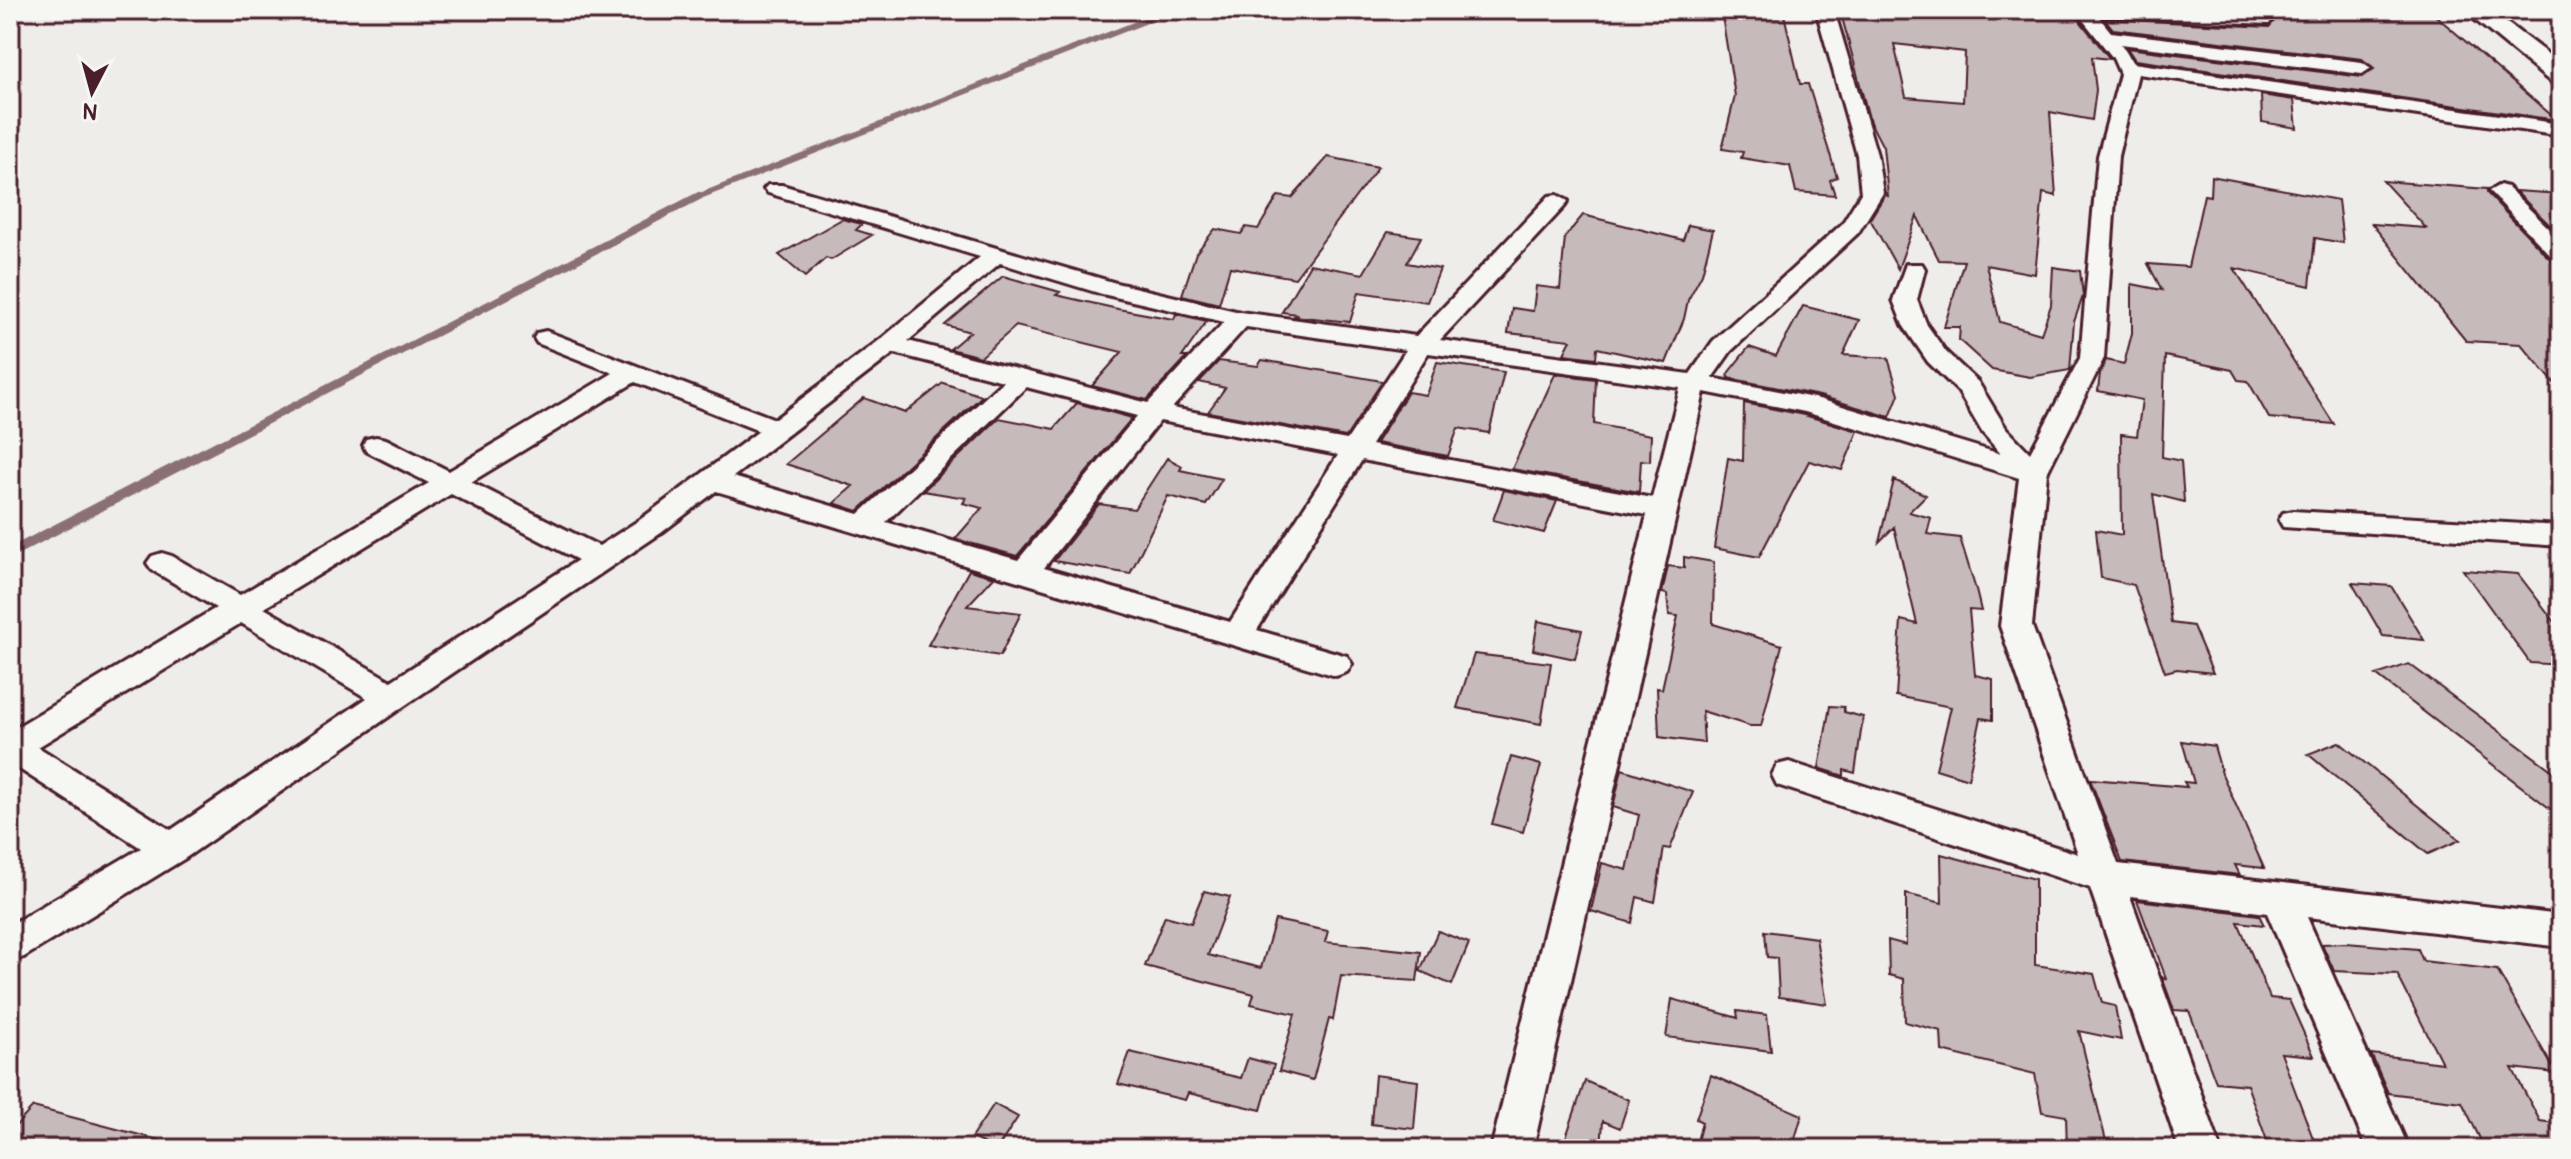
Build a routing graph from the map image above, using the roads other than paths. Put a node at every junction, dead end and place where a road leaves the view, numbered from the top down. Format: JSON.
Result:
{"nodes":[{"id":1,"x":1825,"y":10,"type":"edge"},
{"id":2,"x":2086,"y":10,"type":"edge"},
{"id":3,"x":2475,"y":10,"type":"edge"},
{"id":4,"x":2507,"y":10,"type":"edge"},
{"id":5,"x":2263,"y":20,"type":"dead end"},
{"id":6,"x":2106,"y":37,"type":"junction"},
{"id":7,"x":2561,"y":52,"type":"edge"},
{"id":8,"x":2126,"y":67,"type":"junction"},
{"id":9,"x":2362,"y":68,"type":"dead end"},
{"id":10,"x":2561,"y":77,"type":"edge"},
{"id":11,"x":2561,"y":130,"type":"edge"},
{"id":12,"x":775,"y":189,"type":"dead end"},
{"id":13,"x":2500,"y":191,"type":"dead end"},
{"id":14,"x":1557,"y":201,"type":"dead end"},
{"id":15,"x":2561,"y":253,"type":"edge"},
{"id":16,"x":995,"y":256,"type":"junction"},
{"id":17,"x":1914,"y":269,"type":"dead end"},
{"id":18,"x":1240,"y":319,"type":"junction"},
{"id":19,"x":546,"y":338,"type":"dead end"},
{"id":20,"x":890,"y":344,"type":"junction"},
{"id":21,"x":1421,"y":345,"type":"junction"},
{"id":22,"x":632,"y":373,"type":"junction"},
{"id":23,"x":1021,"y":378,"type":"junction"},
{"id":24,"x":1696,"y":383,"type":"junction"},
{"id":25,"x":1154,"y":412,"type":"junction"},
{"id":26,"x":780,"y":430,"type":"junction"},
{"id":27,"x":376,"y":445,"type":"dead end"},
{"id":28,"x":1355,"y":451,"type":"junction"},
{"id":29,"x":2033,"y":473,"type":"junction"},
{"id":30,"x":711,"y":480,"type":"junction"},
{"id":31,"x":448,"y":484,"type":"junction"},
{"id":32,"x":1663,"y":509,"type":"junction"},
{"id":33,"x":2293,"y":520,"type":"dead end"},
{"id":34,"x":864,"y":526,"type":"junction"},
{"id":35,"x":2561,"y":536,"type":"edge"},
{"id":36,"x":600,"y":559,"type":"junction"},
{"id":37,"x":162,"y":563,"type":"dead end"},
{"id":38,"x":1024,"y":572,"type":"junction"},
{"id":39,"x":243,"y":607,"type":"junction"},
{"id":40,"x":1238,"y":635,"type":"junction"},
{"id":41,"x":1336,"y":664,"type":"dead end"},
{"id":42,"x":392,"y":697,"type":"junction"},
{"id":43,"x":10,"y":747,"type":"edge"},
{"id":44,"x":1789,"y":775,"type":"dead end"},
{"id":45,"x":171,"y":849,"type":"junction"},
{"id":46,"x":2105,"y":878,"type":"junction"},
{"id":47,"x":2279,"y":896,"type":"junction"},
{"id":48,"x":2561,"y":931,"type":"edge"},
{"id":49,"x":10,"y":945,"type":"edge"},
{"id":50,"x":1512,"y":1149,"type":"edge"},
{"id":51,"x":2200,"y":1149,"type":"edge"},
{"id":52,"x":2388,"y":1149,"type":"edge"}],
"edges":[{"from":1,"to":24,"type":"street"},
{"from":2,"to":5,"type":"street"},
{"from":2,"to":6,"type":"street"},
{"from":3,"to":10,"type":"main road"},
{"from":4,"to":7,"type":"main road"},
{"from":6,"to":8,"type":"street"},
{"from":6,"to":9,"type":"street"},
{"from":8,"to":11,"type":"street"},
{"from":8,"to":29,"type":"street"},
{"from":12,"to":16,"type":"street"},
{"from":13,"to":15,"type":"street"},
{"from":14,"to":21,"type":"street"},
{"from":16,"to":18,"type":"street"},
{"from":16,"to":20,"type":"street"},
{"from":17,"to":29,"type":"street"},
{"from":18,"to":21,"type":"street"},
{"from":18,"to":25,"type":"street"},
{"from":19,"to":22,"type":"street"},
{"from":20,"to":23,"type":"street"},
{"from":20,"to":26,"type":"street"},
{"from":21,"to":24,"type":"street"},
{"from":21,"to":28,"type":"street"},
{"from":22,"to":26,"type":"street"},
{"from":22,"to":31,"type":"street"},
{"from":23,"to":25,"type":"street"},
{"from":23,"to":34,"type":"street"},
{"from":24,"to":29,"type":"street"},
{"from":24,"to":32,"type":"street"},
{"from":25,"to":28,"type":"street"},
{"from":25,"to":38,"type":"street"},
{"from":26,"to":30,"type":"street"},
{"from":27,"to":31,"type":"street"},
{"from":28,"to":32,"type":"street"},
{"from":28,"to":40,"type":"street"},
{"from":29,"to":46,"type":"street"},
{"from":30,"to":34,"type":"street"},
{"from":30,"to":36,"type":"street"},
{"from":31,"to":36,"type":"street"},
{"from":31,"to":39,"type":"street"},
{"from":32,"to":50,"type":"street"},
{"from":33,"to":35,"type":"street"},
{"from":34,"to":38,"type":"street"},
{"from":36,"to":42,"type":"street"},
{"from":37,"to":39,"type":"street"},
{"from":38,"to":40,"type":"street"},
{"from":39,"to":42,"type":"street"},
{"from":39,"to":43,"type":"street"},
{"from":40,"to":41,"type":"street"},
{"from":42,"to":45,"type":"street"},
{"from":43,"to":45,"type":"street"},
{"from":44,"to":46,"type":"street"},
{"from":45,"to":49,"type":"street"},
{"from":46,"to":47,"type":"street"},
{"from":46,"to":51,"type":"street"},
{"from":47,"to":48,"type":"street"},
{"from":47,"to":52,"type":"street"}]}
